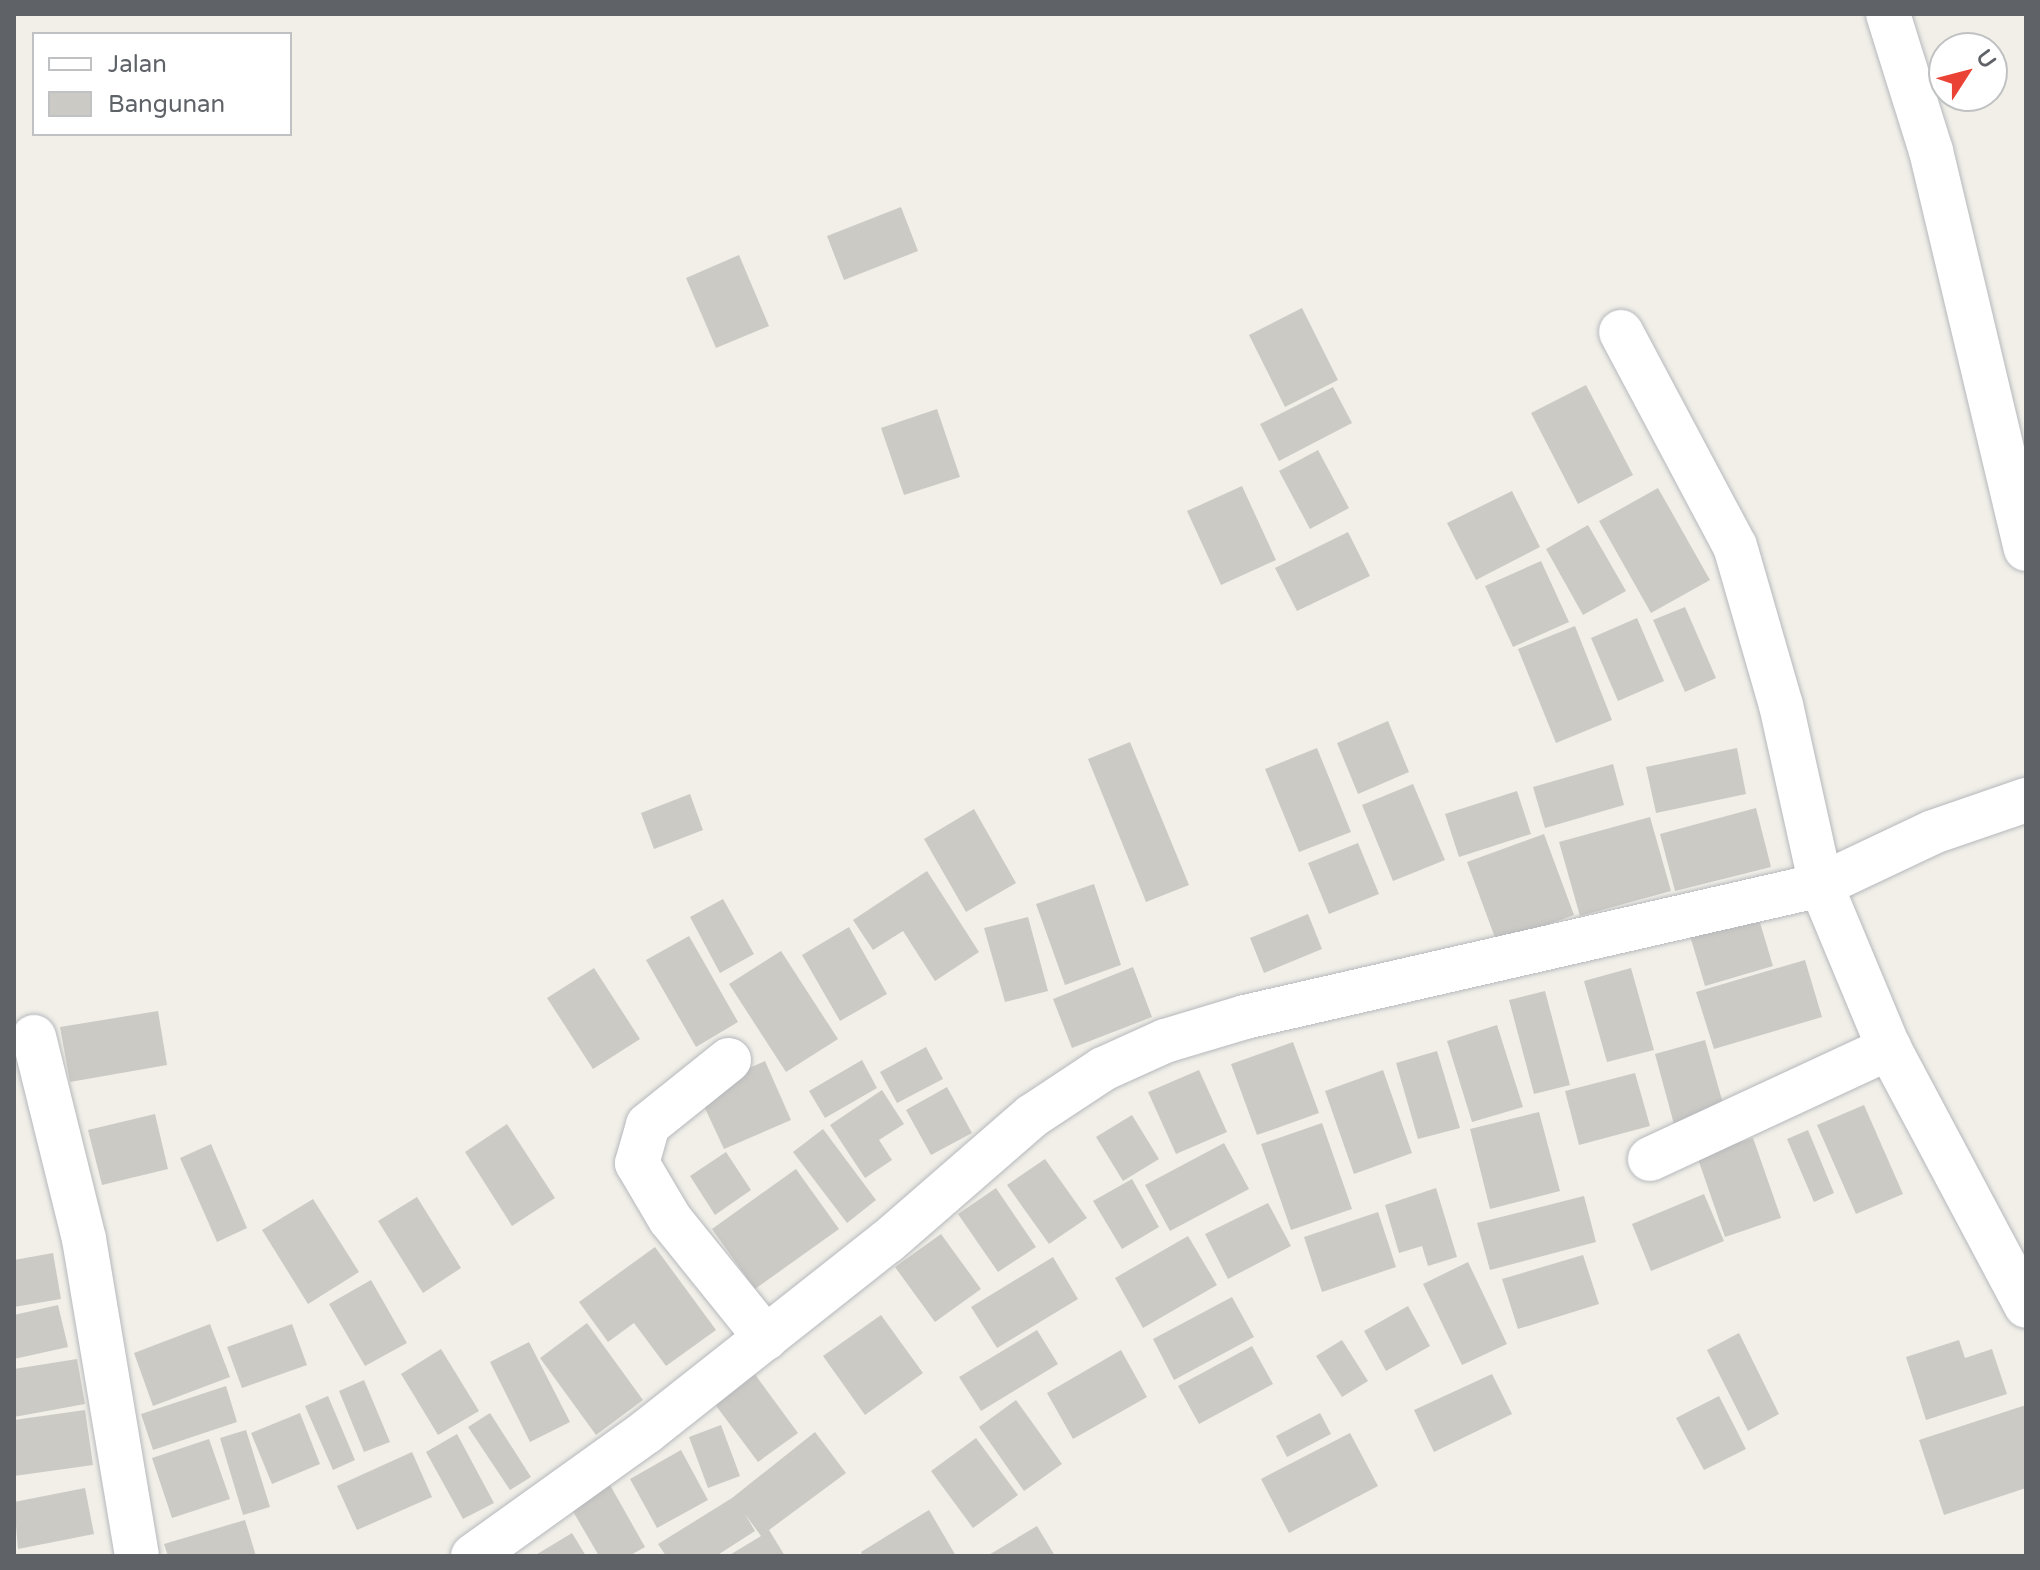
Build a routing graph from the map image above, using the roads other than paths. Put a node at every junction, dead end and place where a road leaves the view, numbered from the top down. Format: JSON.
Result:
{"nodes":[{"id":1,"x":1888,"y":14,"type":"edge"},
{"id":2,"x":1621,"y":332,"type":"dead end"},
{"id":3,"x":2026,"y":549,"type":"edge"},
{"id":4,"x":2026,"y":800,"type":"edge"},
{"id":5,"x":1821,"y":885,"type":"junction"},
{"id":6,"x":34,"y":1037,"type":"dead end"},
{"id":7,"x":1889,"y":1048,"type":"junction"},
{"id":8,"x":729,"y":1060,"type":"dead end"},
{"id":9,"x":1650,"y":1159,"type":"dead end"},
{"id":10,"x":2026,"y":1306,"type":"edge"},
{"id":11,"x":766,"y":1338,"type":"junction"},
{"id":12,"x":137,"y":1556,"type":"edge"},
{"id":13,"x":473,"y":1556,"type":"edge"}],
"edges":[{"from":1,"to":3,"type":"street"},
{"from":2,"to":5,"type":"street"},
{"from":4,"to":5,"type":"street"},
{"from":5,"to":7,"type":"street"},
{"from":5,"to":11,"type":"street"},
{"from":6,"to":12,"type":"street"},
{"from":7,"to":9,"type":"street"},
{"from":7,"to":10,"type":"street"},
{"from":8,"to":11,"type":"street"},
{"from":11,"to":13,"type":"street"}]}
